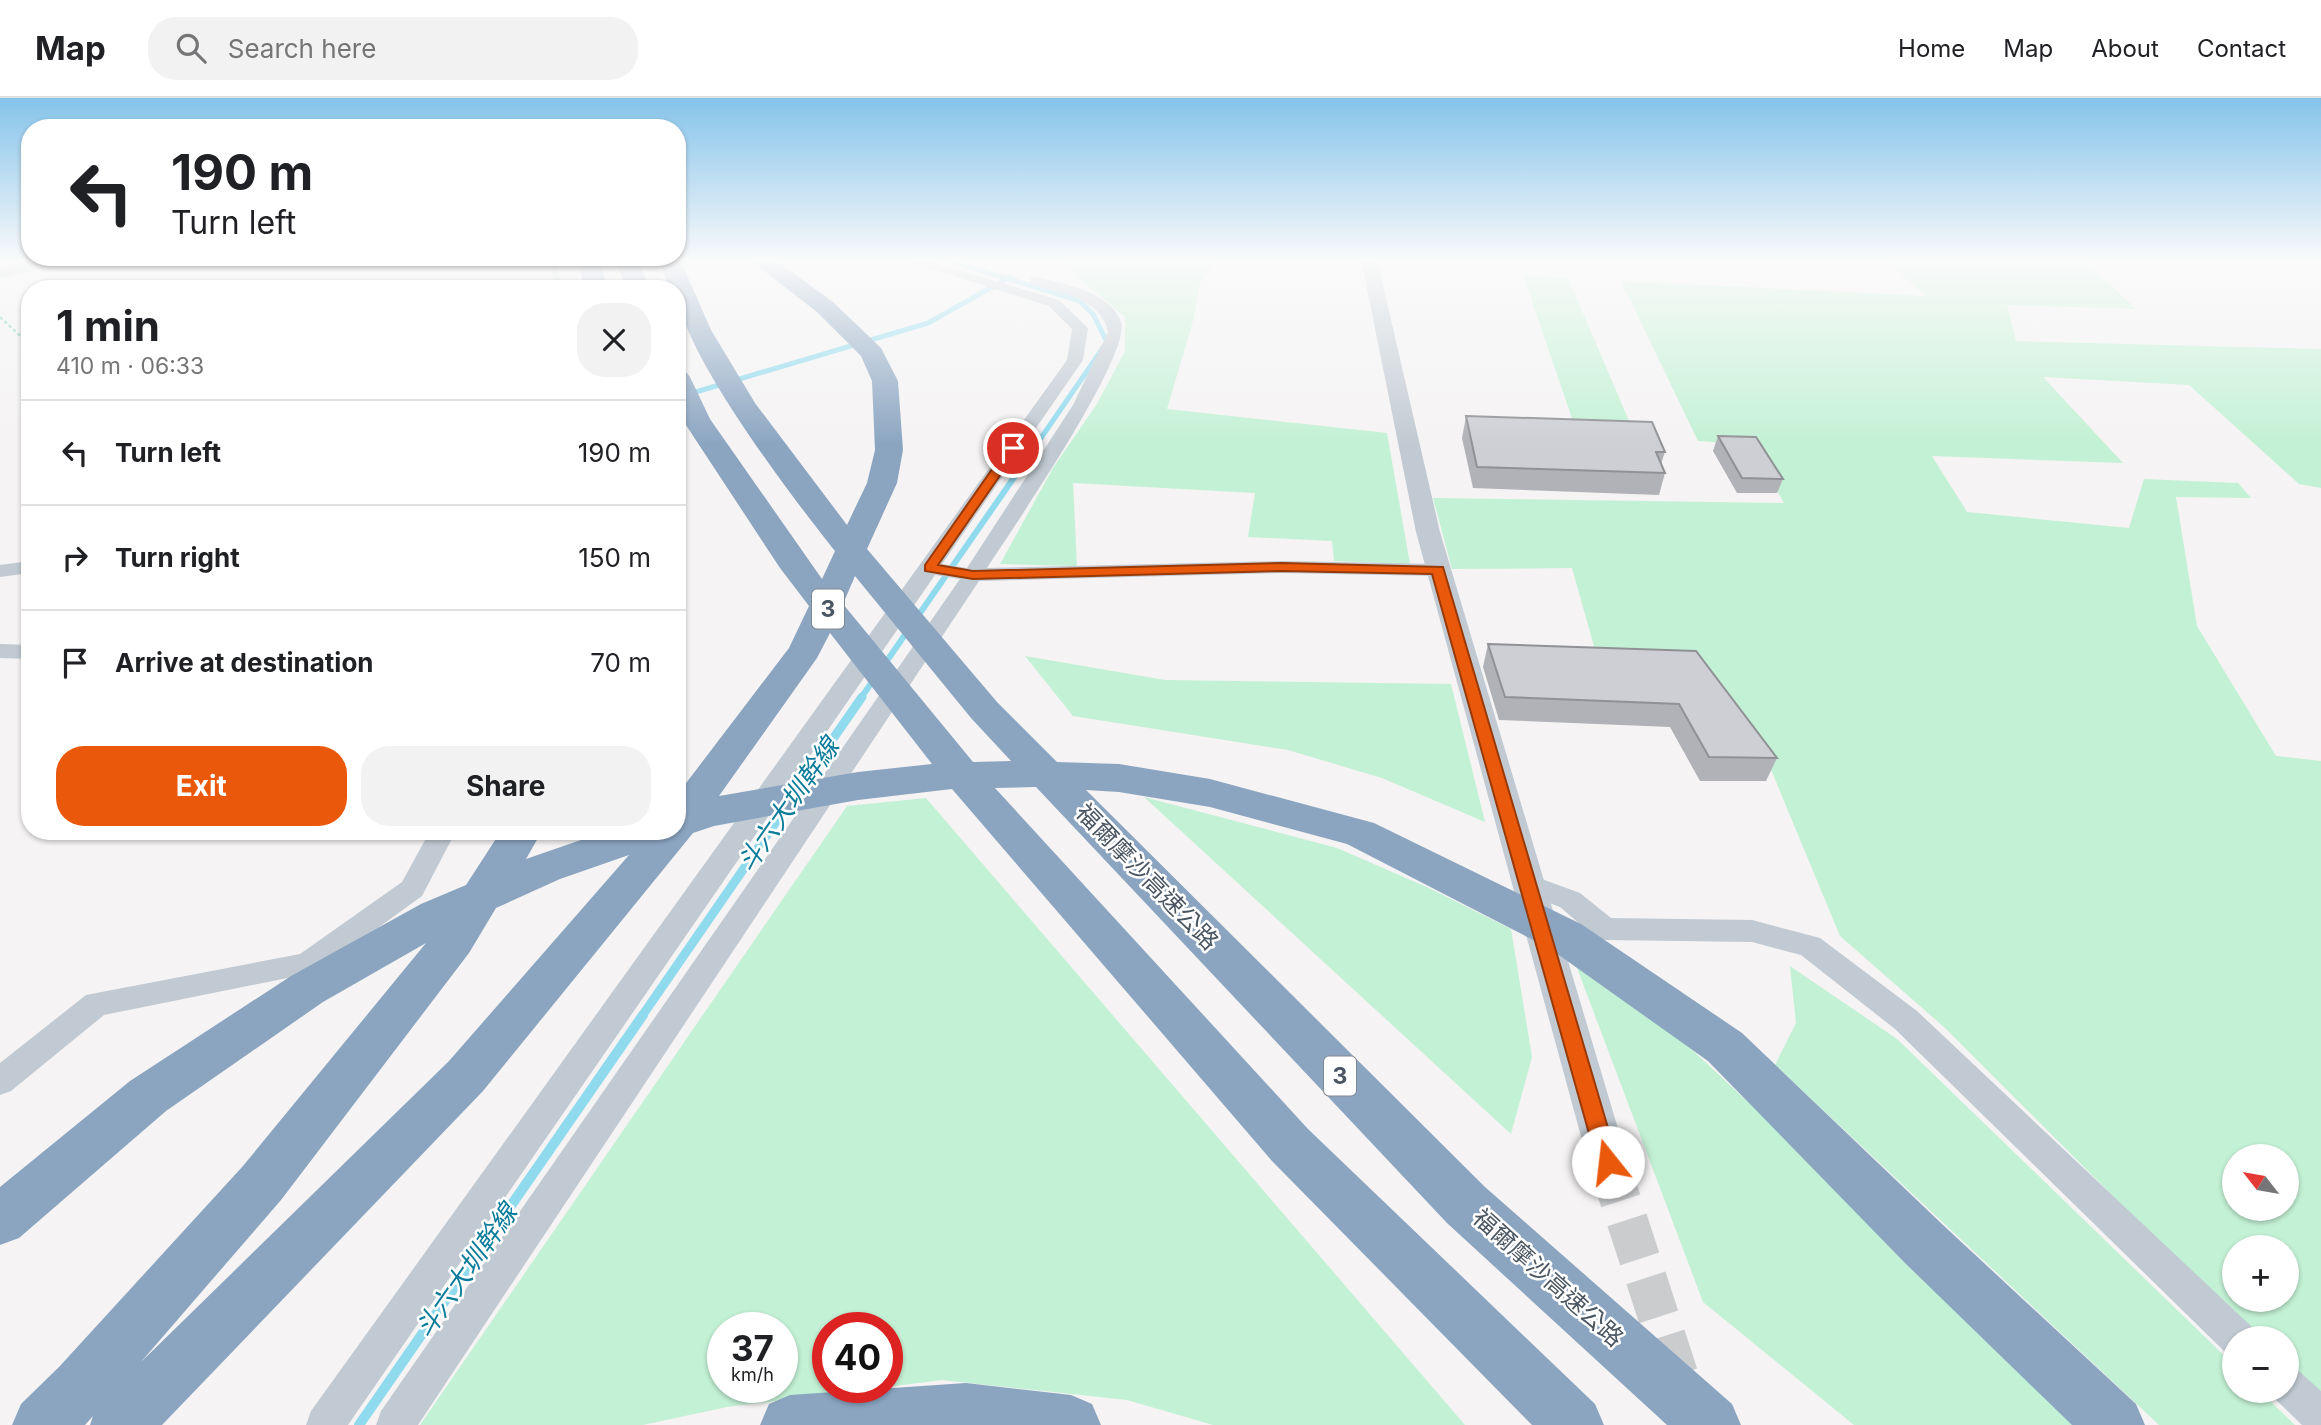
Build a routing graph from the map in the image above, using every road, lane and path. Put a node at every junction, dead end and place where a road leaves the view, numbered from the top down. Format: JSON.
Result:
{"nodes":[{"id":1,"x":4,"y":321,"type":"edge"},
{"id":2,"x":695,"y":321,"type":"edge"},
{"id":3,"x":840,"y":321,"type":"edge"},
{"id":4,"x":1073,"y":321,"type":"edge"},
{"id":5,"x":1113,"y":321,"type":"edge"},
{"id":6,"x":1383,"y":321,"type":"edge"},
{"id":7,"x":21,"y":337,"type":"edge"},
{"id":8,"x":686,"y":397,"type":"edge"},
{"id":9,"x":21,"y":568,"type":"edge"},
{"id":10,"x":930,"y":568,"type":"junction"},
{"id":11,"x":1438,"y":570,"type":"junction"},
{"id":12,"x":0,"y":571,"type":"edge"},
{"id":13,"x":973,"y":575,"type":"junction"},
{"id":14,"x":0,"y":651,"type":"edge"},
{"id":15,"x":21,"y":652,"type":"edge"},
{"id":16,"x":686,"y":812,"type":"edge"},
{"id":17,"x":686,"y":821,"type":"edge"},
{"id":18,"x":438,"y":840,"type":"edge"},
{"id":19,"x":516,"y":840,"type":"edge"},
{"id":20,"x":627,"y":840,"type":"edge"},
{"id":21,"x":665,"y":840,"type":"edge"},
{"id":22,"x":1528,"y":884,"type":"junction"},
{"id":23,"x":0,"y":1081,"type":"edge"},
{"id":24,"x":1608,"y":1162,"type":"tunnel mouth"},
{"id":25,"x":0,"y":1220,"type":"edge"},
{"id":26,"x":2224,"y":1326,"type":"edge"},
{"id":27,"x":2299,"y":1396,"type":"edge"},
{"id":28,"x":2321,"y":1417,"type":"edge"},
{"id":29,"x":42,"y":1425,"type":"edge"},
{"id":30,"x":120,"y":1425,"type":"edge"},
{"id":31,"x":325,"y":1425,"type":"edge"},
{"id":32,"x":395,"y":1425,"type":"edge"},
{"id":33,"x":790,"y":1425,"type":"edge"},
{"id":34,"x":1071,"y":1425,"type":"edge"},
{"id":35,"x":1574,"y":1425,"type":"edge"},
{"id":36,"x":1712,"y":1425,"type":"edge"},
{"id":37,"x":2115,"y":1425,"type":"edge"}],
"edges":[{"from":1,"to":7,"type":"path"},
{"from":2,"to":36,"type":"highway","name":"福爾摩沙高速公路","number":"3"},
{"from":3,"to":16,"type":"highway"},
{"from":4,"to":10,"type":"street"},
{"from":5,"to":13,"type":"street"},
{"from":6,"to":11,"type":"street"},
{"from":8,"to":35,"type":"highway","number":"3"},
{"from":9,"to":12,"type":"street"},
{"from":10,"to":13,"type":"street"},
{"from":10,"to":31,"type":"street"},
{"from":11,"to":13,"type":"street"},
{"from":11,"to":22,"type":"street"},
{"from":13,"to":32,"type":"street"},
{"from":14,"to":15,"type":"street"},
{"from":17,"to":37,"type":"highway"},
{"from":18,"to":23,"type":"street"},
{"from":19,"to":29,"type":"highway"},
{"from":20,"to":25,"type":"highway"},
{"from":21,"to":30,"type":"highway"},
{"from":22,"to":24,"type":"street"},
{"from":22,"to":26,"type":"street"},
{"from":27,"to":28,"type":"street"},
{"from":33,"to":34,"type":"highway"}]}
